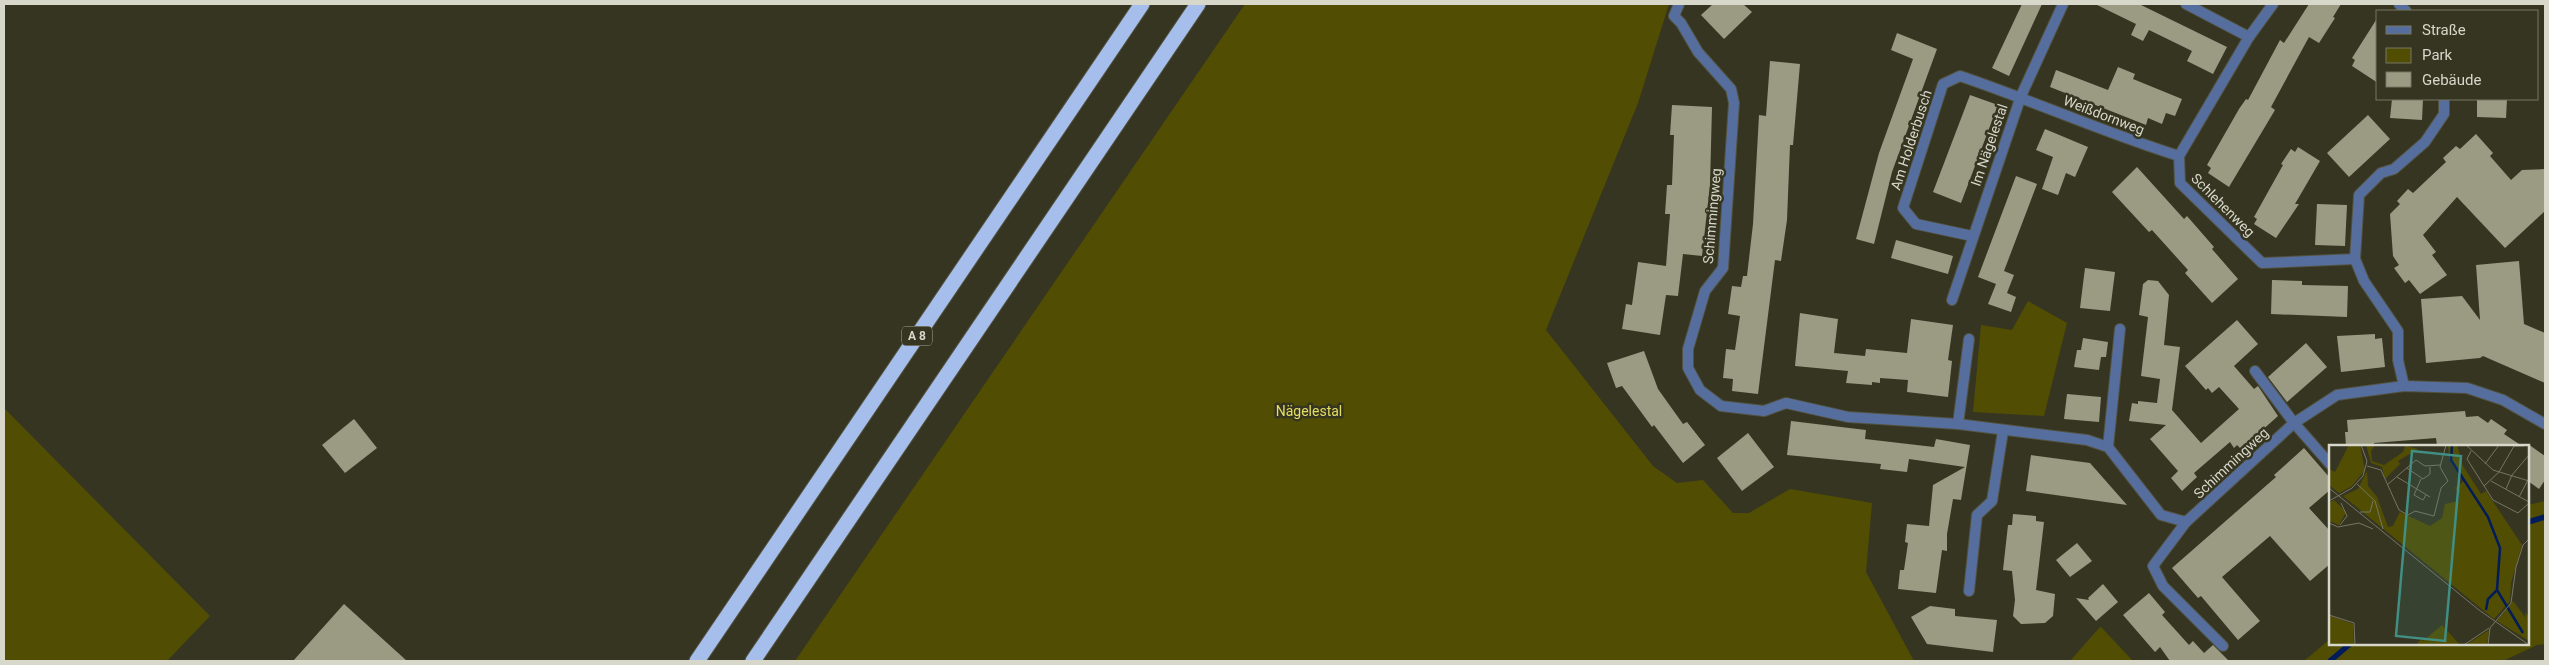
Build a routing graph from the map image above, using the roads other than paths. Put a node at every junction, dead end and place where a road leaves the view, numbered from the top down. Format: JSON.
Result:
{"nodes":[{"id":1,"x":1142,"y":4,"type":"edge"},
{"id":2,"x":1198,"y":4,"type":"edge"},
{"id":3,"x":1679,"y":4,"type":"edge"},
{"id":4,"x":2063,"y":4,"type":"edge"},
{"id":5,"x":2186,"y":4,"type":"edge"},
{"id":6,"x":2273,"y":4,"type":"edge"},
{"id":7,"x":2249,"y":37,"type":"junction"},
{"id":8,"x":2021,"y":96,"type":"junction"},
{"id":9,"x":2444,"y":100,"type":"edge"},
{"id":10,"x":2179,"y":156,"type":"junction"},
{"id":11,"x":1972,"y":236,"type":"junction"},
{"id":12,"x":2355,"y":259,"type":"junction"},
{"id":13,"x":1952,"y":300,"type":"dead end"},
{"id":14,"x":2120,"y":329,"type":"dead end"},
{"id":15,"x":1969,"y":339,"type":"dead end"},
{"id":16,"x":2255,"y":371,"type":"dead end"},
{"id":17,"x":2404,"y":386,"type":"junction"},
{"id":18,"x":2294,"y":423,"type":"junction"},
{"id":19,"x":1958,"y":424,"type":"junction"},
{"id":20,"x":2545,"y":424,"type":"edge"},
{"id":21,"x":2003,"y":431,"type":"junction"},
{"id":22,"x":2108,"y":447,"type":"junction"},
{"id":23,"x":2329,"y":463,"type":"edge"},
{"id":24,"x":2186,"y":522,"type":"junction"},
{"id":25,"x":1969,"y":591,"type":"dead end"},
{"id":26,"x":2223,"y":646,"type":"dead end"},
{"id":27,"x":697,"y":661,"type":"edge"},
{"id":28,"x":753,"y":661,"type":"edge"}],
"edges":[{"from":1,"to":27,"type":"highway","number":"A 8"},
{"from":2,"to":28,"type":"highway"},
{"from":3,"to":19,"type":"street","name":"Schimmingweg"},
{"from":4,"to":8,"type":"street","name":"Im Nägelestal"},
{"from":5,"to":7,"type":"street"},
{"from":6,"to":7,"type":"street"},
{"from":7,"to":10,"type":"street"},
{"from":8,"to":10,"type":"street","name":"Weißdornweg"},
{"from":8,"to":11,"type":"street","name":"Im Nägelestal"},
{"from":8,"to":11,"type":"street","name":"Am Holderbusch"},
{"from":9,"to":12,"type":"street"},
{"from":10,"to":12,"type":"street","name":"Schlehenweg"},
{"from":11,"to":13,"type":"street","name":"Im Nägelestal"},
{"from":12,"to":17,"type":"street"},
{"from":14,"to":22,"type":"street"},
{"from":15,"to":19,"type":"street"},
{"from":16,"to":18,"type":"street"},
{"from":17,"to":18,"type":"street","name":"Schimmingweg"},
{"from":17,"to":20,"type":"street","name":"Schimmingweg"},
{"from":18,"to":23,"type":"street"},
{"from":18,"to":24,"type":"street","name":"Schimmingweg"},
{"from":19,"to":21,"type":"street","name":"Schimmingweg"},
{"from":21,"to":22,"type":"street","name":"Schimmingweg"},
{"from":21,"to":25,"type":"street"},
{"from":22,"to":24,"type":"street"},
{"from":24,"to":26,"type":"street","name":"Schimmingweg"}]}
